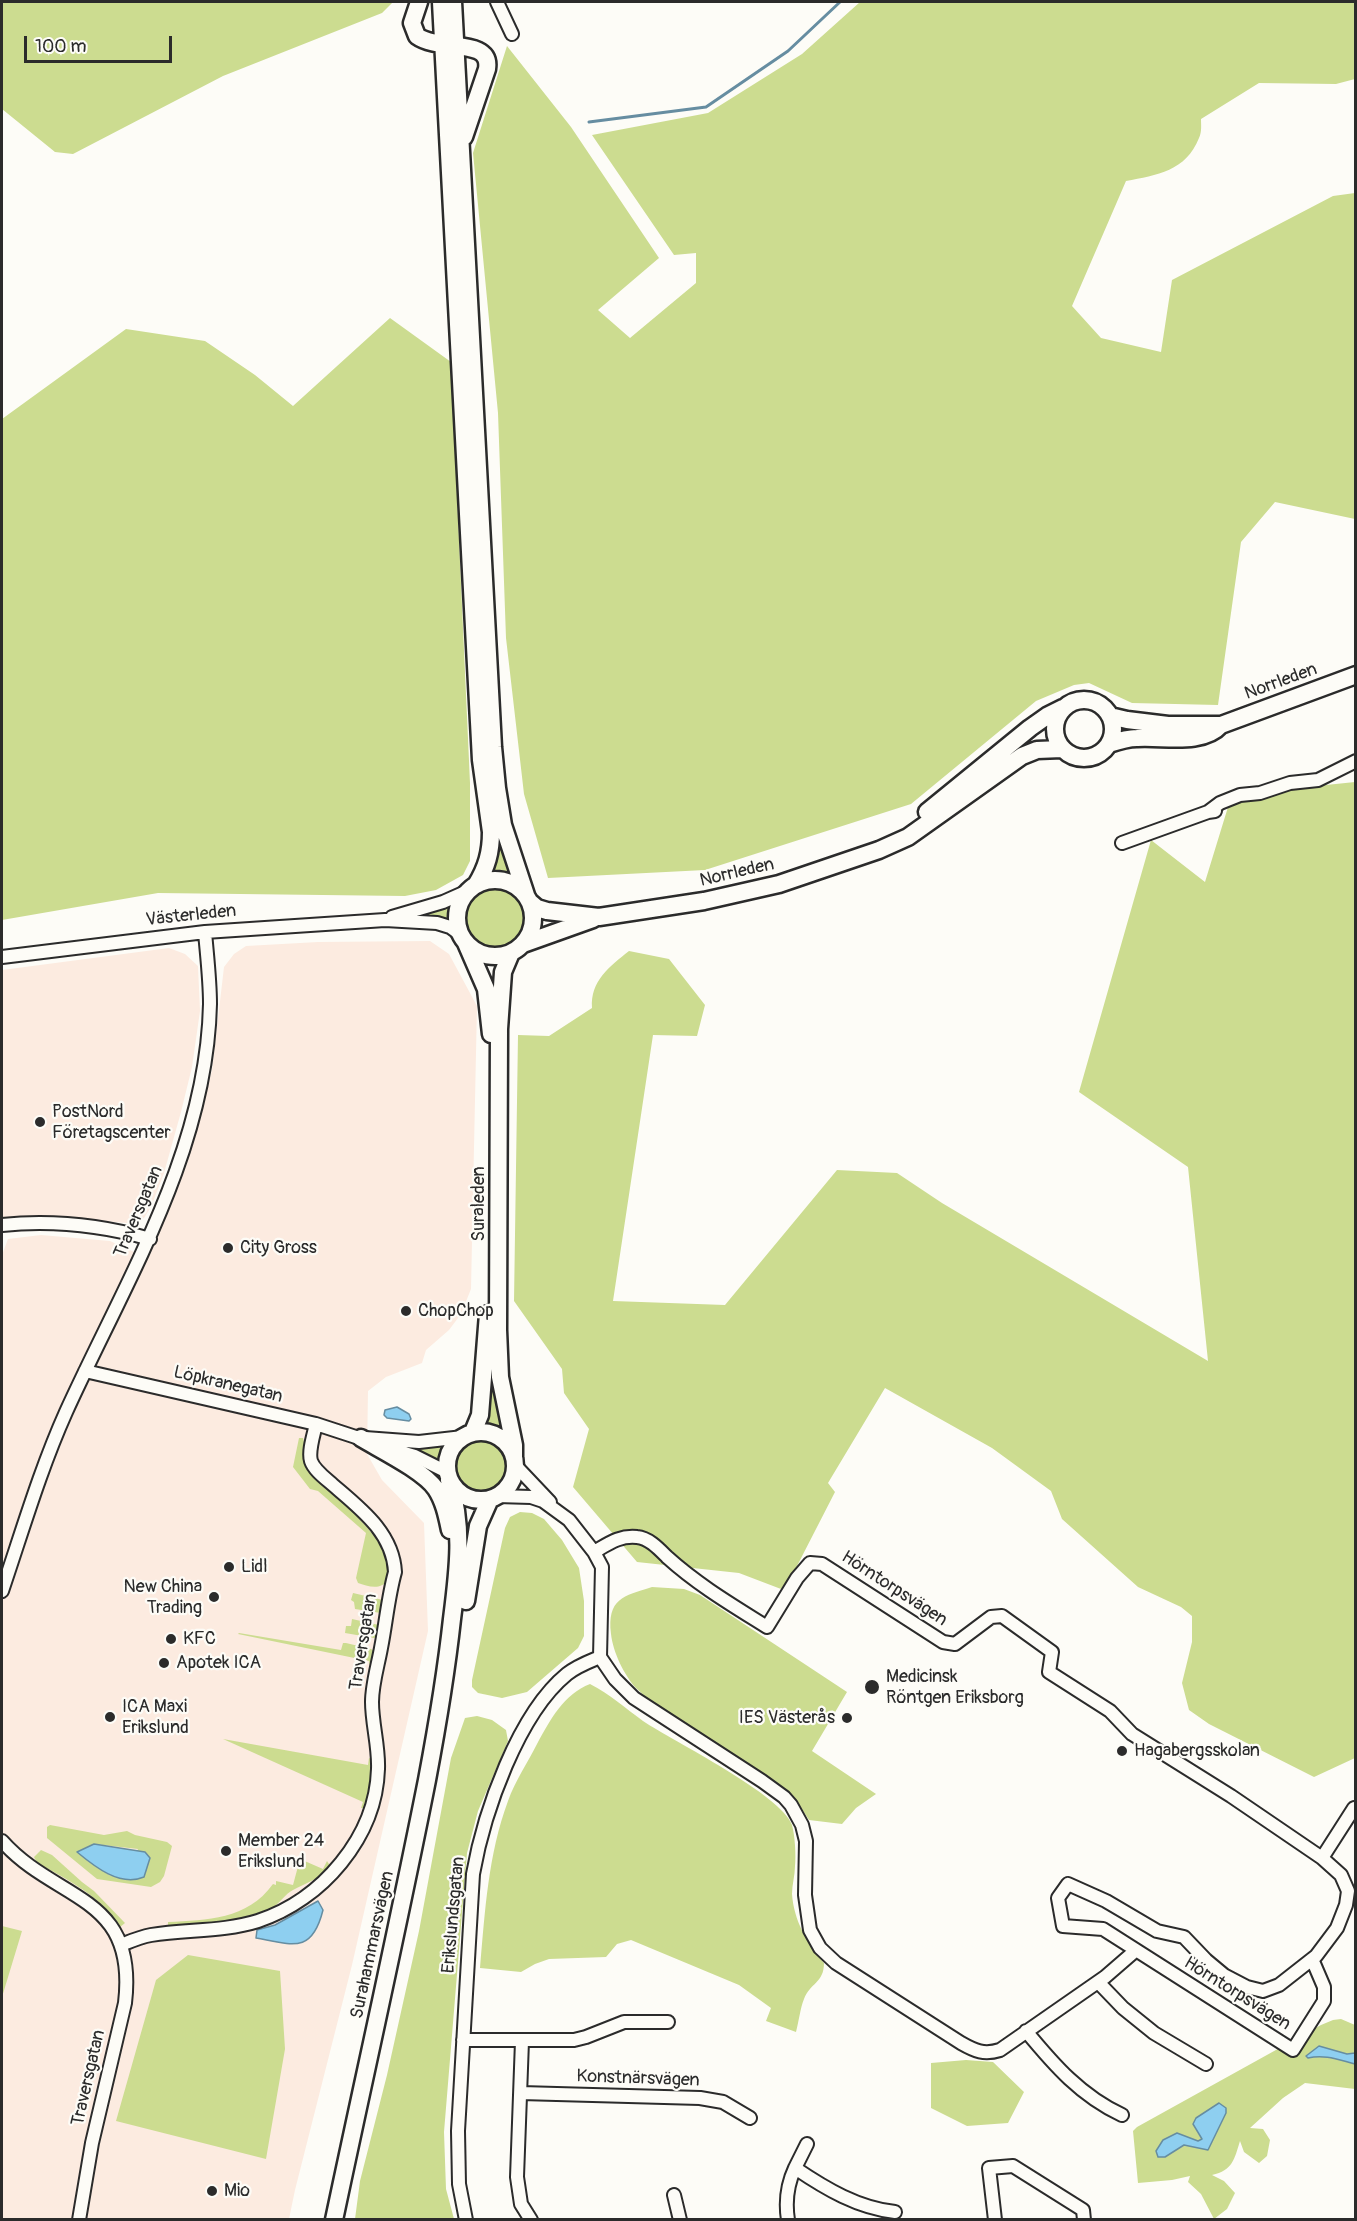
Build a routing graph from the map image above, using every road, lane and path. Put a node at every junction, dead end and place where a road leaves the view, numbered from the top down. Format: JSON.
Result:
{"nodes":[{"id":1,"x":419,"y":2,"type":"edge"},
{"id":2,"x":441,"y":2,"type":"edge"},
{"id":3,"x":453,"y":2,"type":"edge"},
{"id":4,"x":497,"y":2,"type":"edge"},
{"id":5,"x":512,"y":33,"type":"dead end"},
{"id":6,"x":450,"y":46,"type":"junction"},
{"id":7,"x":461,"y":150,"type":"junction"},
{"id":8,"x":1356,"y":675,"type":"edge"},
{"id":9,"x":1063,"y":708,"type":"junction"},
{"id":10,"x":1110,"y":716,"type":"junction"},
{"id":11,"x":1221,"y":725,"type":"junction"},
{"id":12,"x":1109,"y":744,"type":"junction"},
{"id":13,"x":1062,"y":749,"type":"junction"},
{"id":14,"x":1352,"y":762,"type":"edge"},
{"id":15,"x":1122,"y":843,"type":"dead end"},
{"id":16,"x":879,"y":850,"type":"junction"},
{"id":17,"x":473,"y":887,"type":"junction"},
{"id":18,"x":528,"y":898,"type":"junction"},
{"id":19,"x":599,"y":917,"type":"junction"},
{"id":20,"x":384,"y":920,"type":"junction"},
{"id":21,"x":205,"y":932,"type":"junction"},
{"id":22,"x":464,"y":939,"type":"junction"},
{"id":23,"x":517,"y":949,"type":"junction"},
{"id":24,"x":2,"y":957,"type":"edge"},
{"id":25,"x":2,"y":1225,"type":"edge"},
{"id":26,"x":150,"y":1239,"type":"junction"},
{"id":27,"x":85,"y":1371,"type":"junction"},
{"id":28,"x":316,"y":1424,"type":"junction"},
{"id":29,"x":468,"y":1434,"type":"junction"},
{"id":30,"x":361,"y":1438,"type":"junction"},
{"id":31,"x":514,"y":1461,"type":"junction"},
{"id":32,"x":448,"y":1476,"type":"junction"},
{"id":33,"x":494,"y":1498,"type":"junction"},
{"id":34,"x":557,"y":1510,"type":"junction"},
{"id":35,"x":594,"y":1552,"type":"junction"},
{"id":36,"x":2,"y":1591,"type":"edge"},
{"id":37,"x":600,"y":1657,"type":"junction"},
{"id":38,"x":446,"y":1677,"type":"junction"},
{"id":39,"x":1354,"y":1808,"type":"dead end"},
{"id":40,"x":2,"y":1841,"type":"edge"},
{"id":41,"x":1322,"y":1858,"type":"junction"},
{"id":42,"x":121,"y":1944,"type":"junction"},
{"id":43,"x":1135,"y":1951,"type":"junction"},
{"id":44,"x":1312,"y":1959,"type":"junction"},
{"id":45,"x":1098,"y":1982,"type":"junction"},
{"id":46,"x":668,"y":2022,"type":"dead end"},
{"id":47,"x":1026,"y":2031,"type":"junction"},
{"id":48,"x":464,"y":2040,"type":"junction"},
{"id":49,"x":522,"y":2041,"type":"junction"},
{"id":50,"x":1206,"y":2064,"type":"dead end"},
{"id":51,"x":520,"y":2093,"type":"junction"},
{"id":52,"x":1122,"y":2115,"type":"dead end"},
{"id":53,"x":750,"y":2118,"type":"dead end"},
{"id":54,"x":807,"y":2144,"type":"dead end"},
{"id":55,"x":795,"y":2168,"type":"junction"},
{"id":56,"x":674,"y":2195,"type":"dead end"},
{"id":57,"x":896,"y":2212,"type":"dead end"},
{"id":58,"x":79,"y":2220,"type":"edge"},
{"id":59,"x":334,"y":2220,"type":"edge"},
{"id":60,"x":466,"y":2220,"type":"edge"},
{"id":61,"x":531,"y":2220,"type":"edge"},
{"id":62,"x":680,"y":2220,"type":"edge"},
{"id":63,"x":788,"y":2220,"type":"edge"},
{"id":64,"x":995,"y":2220,"type":"edge"},
{"id":65,"x":1084,"y":2220,"type":"edge"}],
"edges":[{"from":1,"to":6,"type":"main road"},
{"from":2,"to":6,"type":"main road"},
{"from":3,"to":6,"type":"main road"},
{"from":4,"to":5,"type":"street"},
{"from":6,"to":7,"type":"main road"},
{"from":6,"to":7,"type":"main road"},
{"from":6,"to":17,"type":"main road"},
{"from":7,"to":18,"type":"main road"},
{"from":8,"to":11,"type":"main road","name":"Norrleden"},
{"from":9,"to":10,"type":"main road"},
{"from":9,"to":13,"type":"main road"},
{"from":9,"to":16,"type":"main road","name":"Norrleden"},
{"from":10,"to":11,"type":"main road","name":"Norrleden"},
{"from":10,"to":12,"type":"main road"},
{"from":11,"to":12,"type":"main road","name":"Norrleden"},
{"from":12,"to":13,"type":"main road"},
{"from":13,"to":16,"type":"main road","name":"Norrleden"},
{"from":14,"to":15,"type":"street"},
{"from":16,"to":19,"type":"main road","name":"Norrleden"},
{"from":17,"to":18,"type":"main road"},
{"from":17,"to":20,"type":"street","name":"Västerleden"},
{"from":17,"to":22,"type":"main road"},
{"from":18,"to":19,"type":"main road","name":"Norrleden"},
{"from":18,"to":23,"type":"main road"},
{"from":19,"to":23,"type":"main road","name":"Norrleden"},
{"from":20,"to":21,"type":"street","name":"Västerleden"},
{"from":20,"to":22,"type":"street","name":"Västerleden"},
{"from":21,"to":24,"type":"street","name":"Västerleden"},
{"from":21,"to":26,"type":"street","name":"Traversgatan"},
{"from":22,"to":23,"type":"main road"},
{"from":22,"to":29,"type":"main road","name":"Suraleden"},
{"from":23,"to":31,"type":"main road","name":"Suraleden"},
{"from":25,"to":26,"type":"street"},
{"from":26,"to":27,"type":"street","name":"Traversgatan"},
{"from":27,"to":28,"type":"street","name":"Löpkranegatan"},
{"from":27,"to":36,"type":"street","name":"Traversgatan"},
{"from":28,"to":30,"type":"street","name":"Löpkranegatan"},
{"from":28,"to":42,"type":"street","name":"Traversgatan"},
{"from":29,"to":30,"type":"street","name":"Löpkranegatan"},
{"from":29,"to":31,"type":"main road"},
{"from":29,"to":32,"type":"main road"},
{"from":30,"to":32,"type":"street","name":"Löpkranegatan"},
{"from":30,"to":38,"type":"main road"},
{"from":31,"to":33,"type":"main road"},
{"from":31,"to":34,"type":"street"},
{"from":32,"to":33,"type":"main road"},
{"from":32,"to":38,"type":"main road","name":"Surahammarsvägen"},
{"from":33,"to":34,"type":"street"},
{"from":33,"to":38,"type":"main road","name":"Surahammarsvägen"},
{"from":34,"to":35,"type":"street"},
{"from":35,"to":37,"type":"street"},
{"from":35,"to":41,"type":"street","name":"Hörntorpsvägen"},
{"from":37,"to":47,"type":"street"},
{"from":37,"to":48,"type":"street","name":"Erikslundsgatan"},
{"from":38,"to":59,"type":"main road","name":"Surahammarsvägen"},
{"from":39,"to":41,"type":"street"},
{"from":40,"to":42,"type":"street","name":"Traversgatan"},
{"from":41,"to":44,"type":"street","name":"Hörntorpsvägen"},
{"from":42,"to":58,"type":"street","name":"Traversgatan"},
{"from":43,"to":44,"type":"street","name":"Hörntorpsvägen"},
{"from":43,"to":44,"type":"street","name":"Hörntorpsvägen"},
{"from":43,"to":45,"type":"street"},
{"from":45,"to":47,"type":"street"},
{"from":45,"to":50,"type":"street"},
{"from":46,"to":49,"type":"street","name":"Konstnärsvägen"},
{"from":47,"to":52,"type":"street"},
{"from":48,"to":49,"type":"street","name":"Konstnärsvägen"},
{"from":48,"to":60,"type":"street","name":"Erikslundsgatan"},
{"from":49,"to":51,"type":"street"},
{"from":51,"to":53,"type":"street","name":"Konstnärsvägen"},
{"from":51,"to":61,"type":"street"},
{"from":54,"to":55,"type":"street"},
{"from":55,"to":57,"type":"street"},
{"from":55,"to":63,"type":"street"},
{"from":56,"to":62,"type":"street"},
{"from":64,"to":65,"type":"street"}]}
